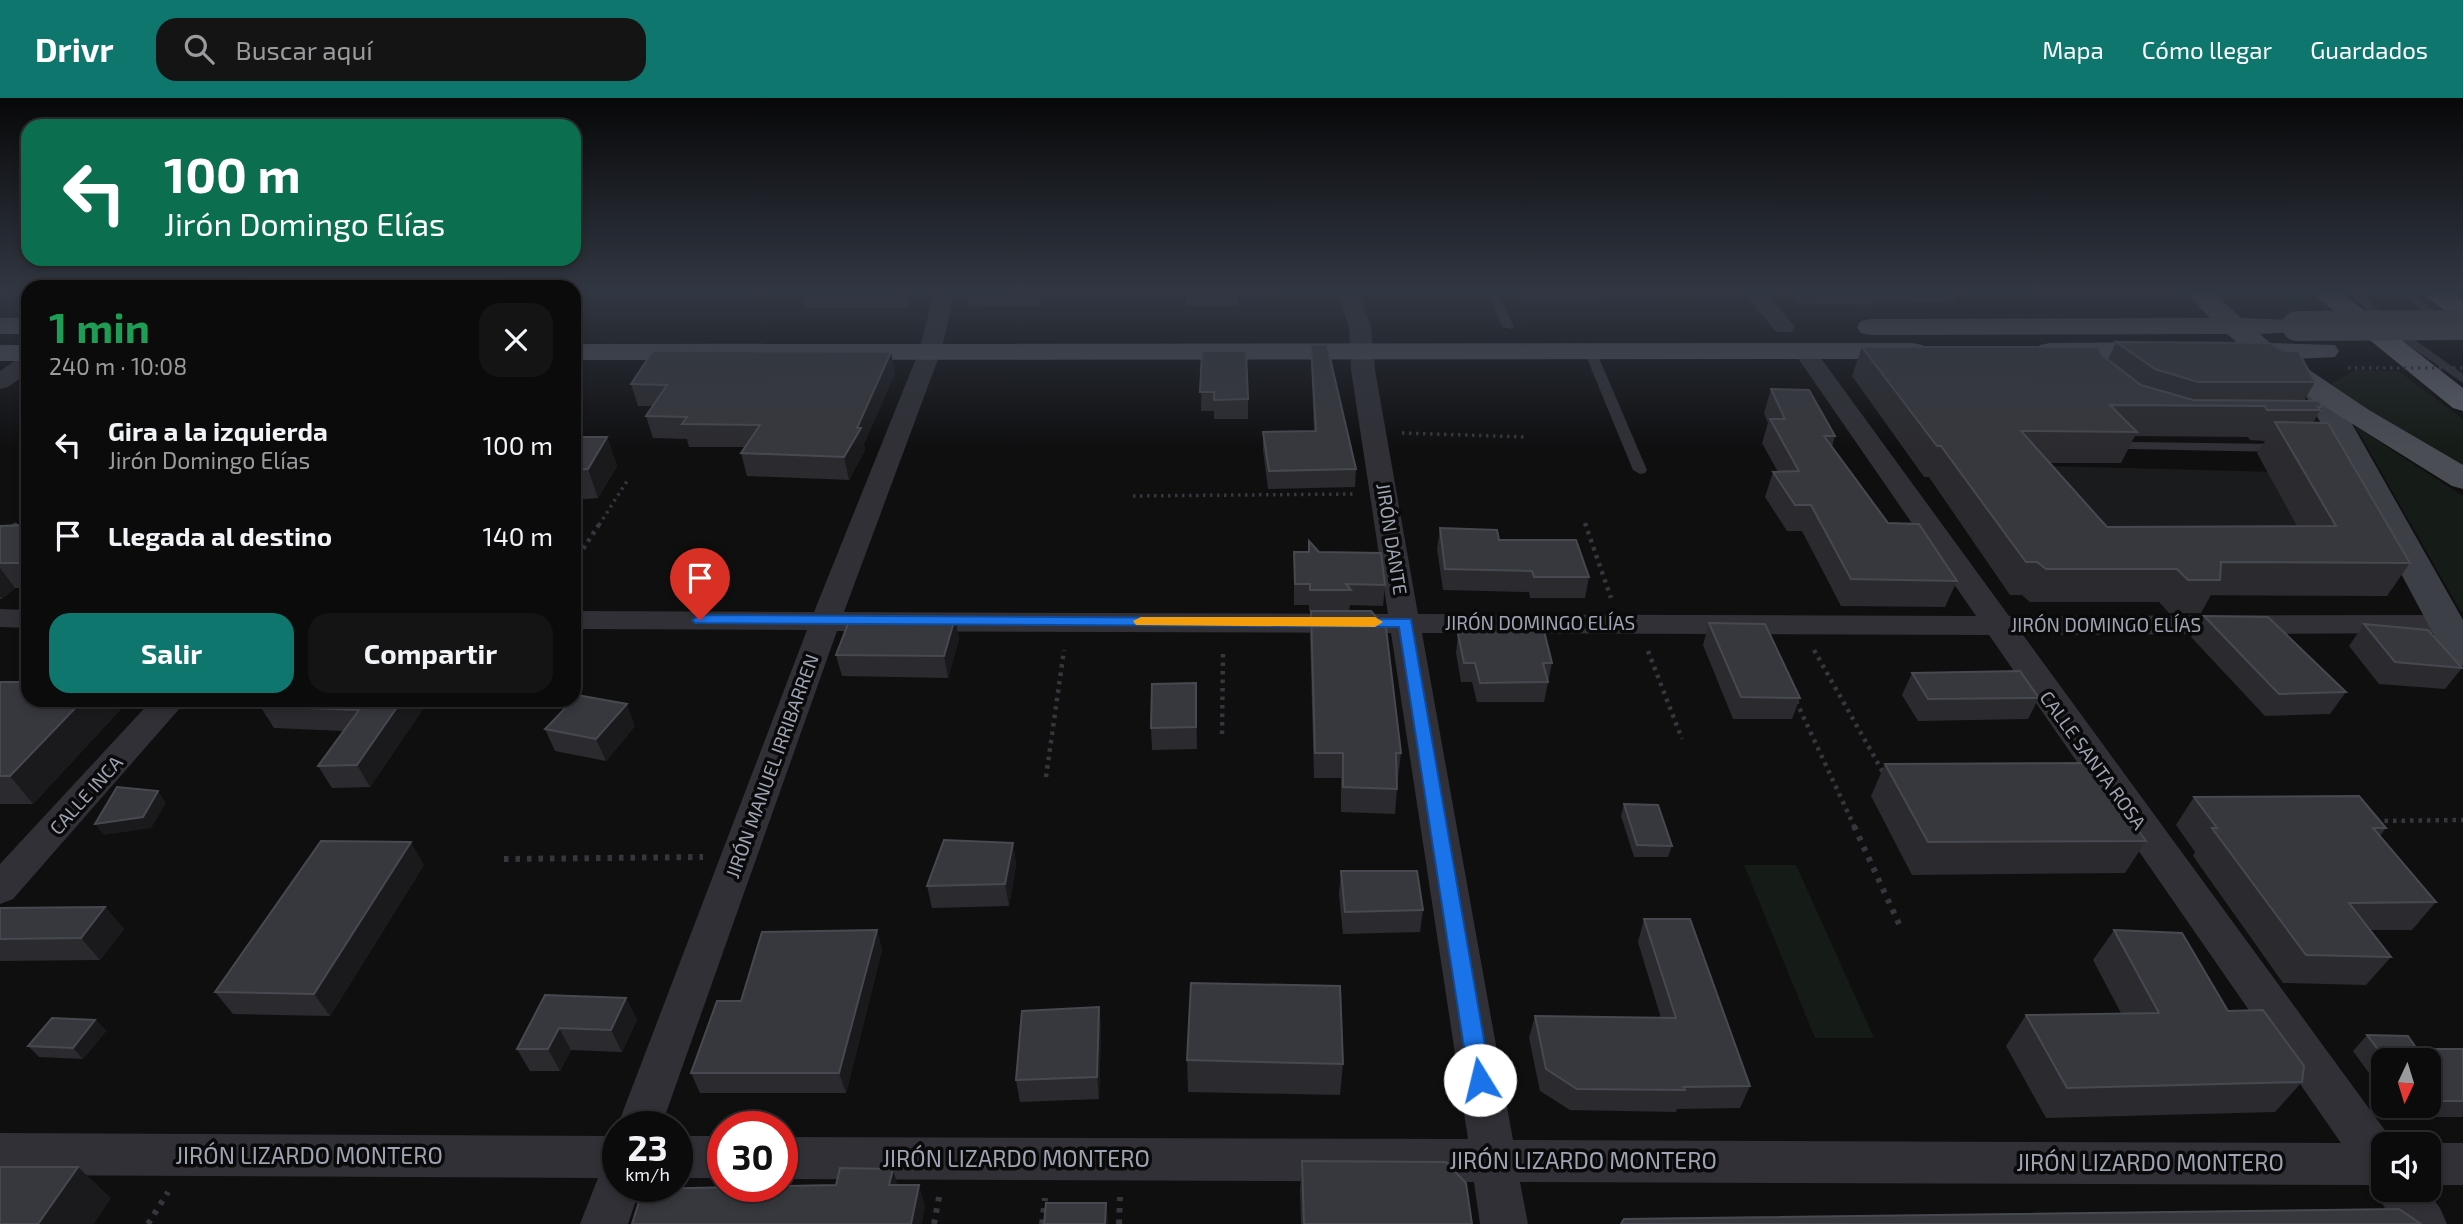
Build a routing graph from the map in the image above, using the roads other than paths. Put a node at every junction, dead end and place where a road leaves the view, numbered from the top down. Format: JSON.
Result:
{"nodes":[{"id":1,"x":780,"y":345,"type":"edge"},
{"id":2,"x":932,"y":345,"type":"edge"},
{"id":3,"x":1362,"y":345,"type":"edge"},
{"id":4,"x":1467,"y":345,"type":"edge"},
{"id":5,"x":2258,"y":345,"type":"edge"},
{"id":6,"x":2390,"y":345,"type":"edge"},
{"id":7,"x":2414,"y":345,"type":"edge"},
{"id":8,"x":1590,"y":351,"type":"junction"},
{"id":9,"x":1804,"y":351,"type":"junction"},
{"id":10,"x":2266,"y":351,"type":"junction"},
{"id":11,"x":2463,"y":351,"type":"edge"},
{"id":12,"x":581,"y":352,"type":"edge"},
{"id":13,"x":0,"y":353,"type":"edge"},
{"id":14,"x":21,"y":353,"type":"edge"},
{"id":15,"x":21,"y":367,"type":"edge"},
{"id":16,"x":2463,"y":379,"type":"edge"},
{"id":17,"x":0,"y":382,"type":"edge"},
{"id":18,"x":2319,"y":392,"type":"junction"},
{"id":19,"x":2463,"y":402,"type":"edge"},
{"id":20,"x":2133,"y":446,"type":"edge"},
{"id":21,"x":2293,"y":448,"type":"edge"},
{"id":22,"x":1640,"y":470,"type":"dead end"},
{"id":23,"x":2463,"y":479,"type":"edge"},
{"id":24,"x":0,"y":618,"type":"edge"},
{"id":25,"x":21,"y":619,"type":"edge"},
{"id":26,"x":581,"y":620,"type":"edge"},
{"id":27,"x":826,"y":620,"type":"junction"},
{"id":28,"x":1406,"y":622,"type":"junction"},
{"id":29,"x":1997,"y":626,"type":"junction"},
{"id":30,"x":2457,"y":634,"type":"edge"},
{"id":31,"x":166,"y":707,"type":"edge"},
{"id":32,"x":0,"y":889,"type":"edge"},
{"id":33,"x":645,"y":1111,"type":"edge"},
{"id":34,"x":2371,"y":1149,"type":"edge"},
{"id":35,"x":0,"y":1154,"type":"edge"},
{"id":36,"x":602,"y":1157,"type":"edge"},
{"id":37,"x":798,"y":1158,"type":"edge"},
{"id":38,"x":1494,"y":1161,"type":"junction"},
{"id":39,"x":2441,"y":1164,"type":"edge"},
{"id":40,"x":2463,"y":1164,"type":"edge"},
{"id":41,"x":2371,"y":1171,"type":"edge"},
{"id":42,"x":612,"y":1202,"type":"edge"},
{"id":43,"x":2408,"y":1202,"type":"edge"},
{"id":44,"x":604,"y":1224,"type":"edge"},
{"id":45,"x":1504,"y":1224,"type":"edge"},
{"id":46,"x":2423,"y":1224,"type":"edge"}],
"edges":[{"from":1,"to":12,"type":"main road"},
{"from":2,"to":27,"type":"street","name":"JIRÓN MANUEL IRRIBARREN"},
{"from":3,"to":28,"type":"street","name":"JIRÓN DANTE"},
{"from":4,"to":8,"type":"main road"},
{"from":5,"to":10,"type":"main road"},
{"from":6,"to":19,"type":"highway"},
{"from":7,"to":16,"type":"lane"},
{"from":8,"to":9,"type":"main road"},
{"from":8,"to":22,"type":"lane"},
{"from":9,"to":10,"type":"main road"},
{"from":9,"to":29,"type":"street","name":"CALLE SANTA ROSA"},
{"from":10,"to":11,"type":"main road"},
{"from":10,"to":18,"type":"main road"},
{"from":13,"to":14,"type":"main road"},
{"from":15,"to":17,"type":"street"},
{"from":18,"to":23,"type":"main road"},
{"from":18,"to":30,"type":"street"},
{"from":20,"to":21,"type":"lane"},
{"from":24,"to":25,"type":"street"},
{"from":26,"to":27,"type":"street","name":"JIRÓN DOMINGO ELÍAS"},
{"from":27,"to":28,"type":"street","name":"JIRÓN DOMINGO ELÍAS"},
{"from":27,"to":33,"type":"street","name":"JIRÓN MANUEL IRRIBARREN"},
{"from":28,"to":29,"type":"street","name":"JIRÓN DOMINGO ELÍAS"},
{"from":28,"to":38,"type":"street","name":"JIRÓN DANTE"},
{"from":29,"to":30,"type":"street","name":"JIRÓN DOMINGO ELÍAS"},
{"from":29,"to":34,"type":"street","name":"CALLE SANTA ROSA"},
{"from":31,"to":32,"type":"street","name":"CALLE INCA"},
{"from":35,"to":36,"type":"street","name":"JIRÓN LIZARDO MONTERO"},
{"from":37,"to":38,"type":"street","name":"JIRÓN LIZARDO MONTERO"},
{"from":38,"to":41,"type":"street","name":"JIRÓN LIZARDO MONTERO"},
{"from":38,"to":45,"type":"street","name":"JIRÓN DANTE"},
{"from":39,"to":40,"type":"street"},
{"from":42,"to":44,"type":"street"},
{"from":43,"to":46,"type":"street","name":"CALLE SANTA ROSA"}]}
